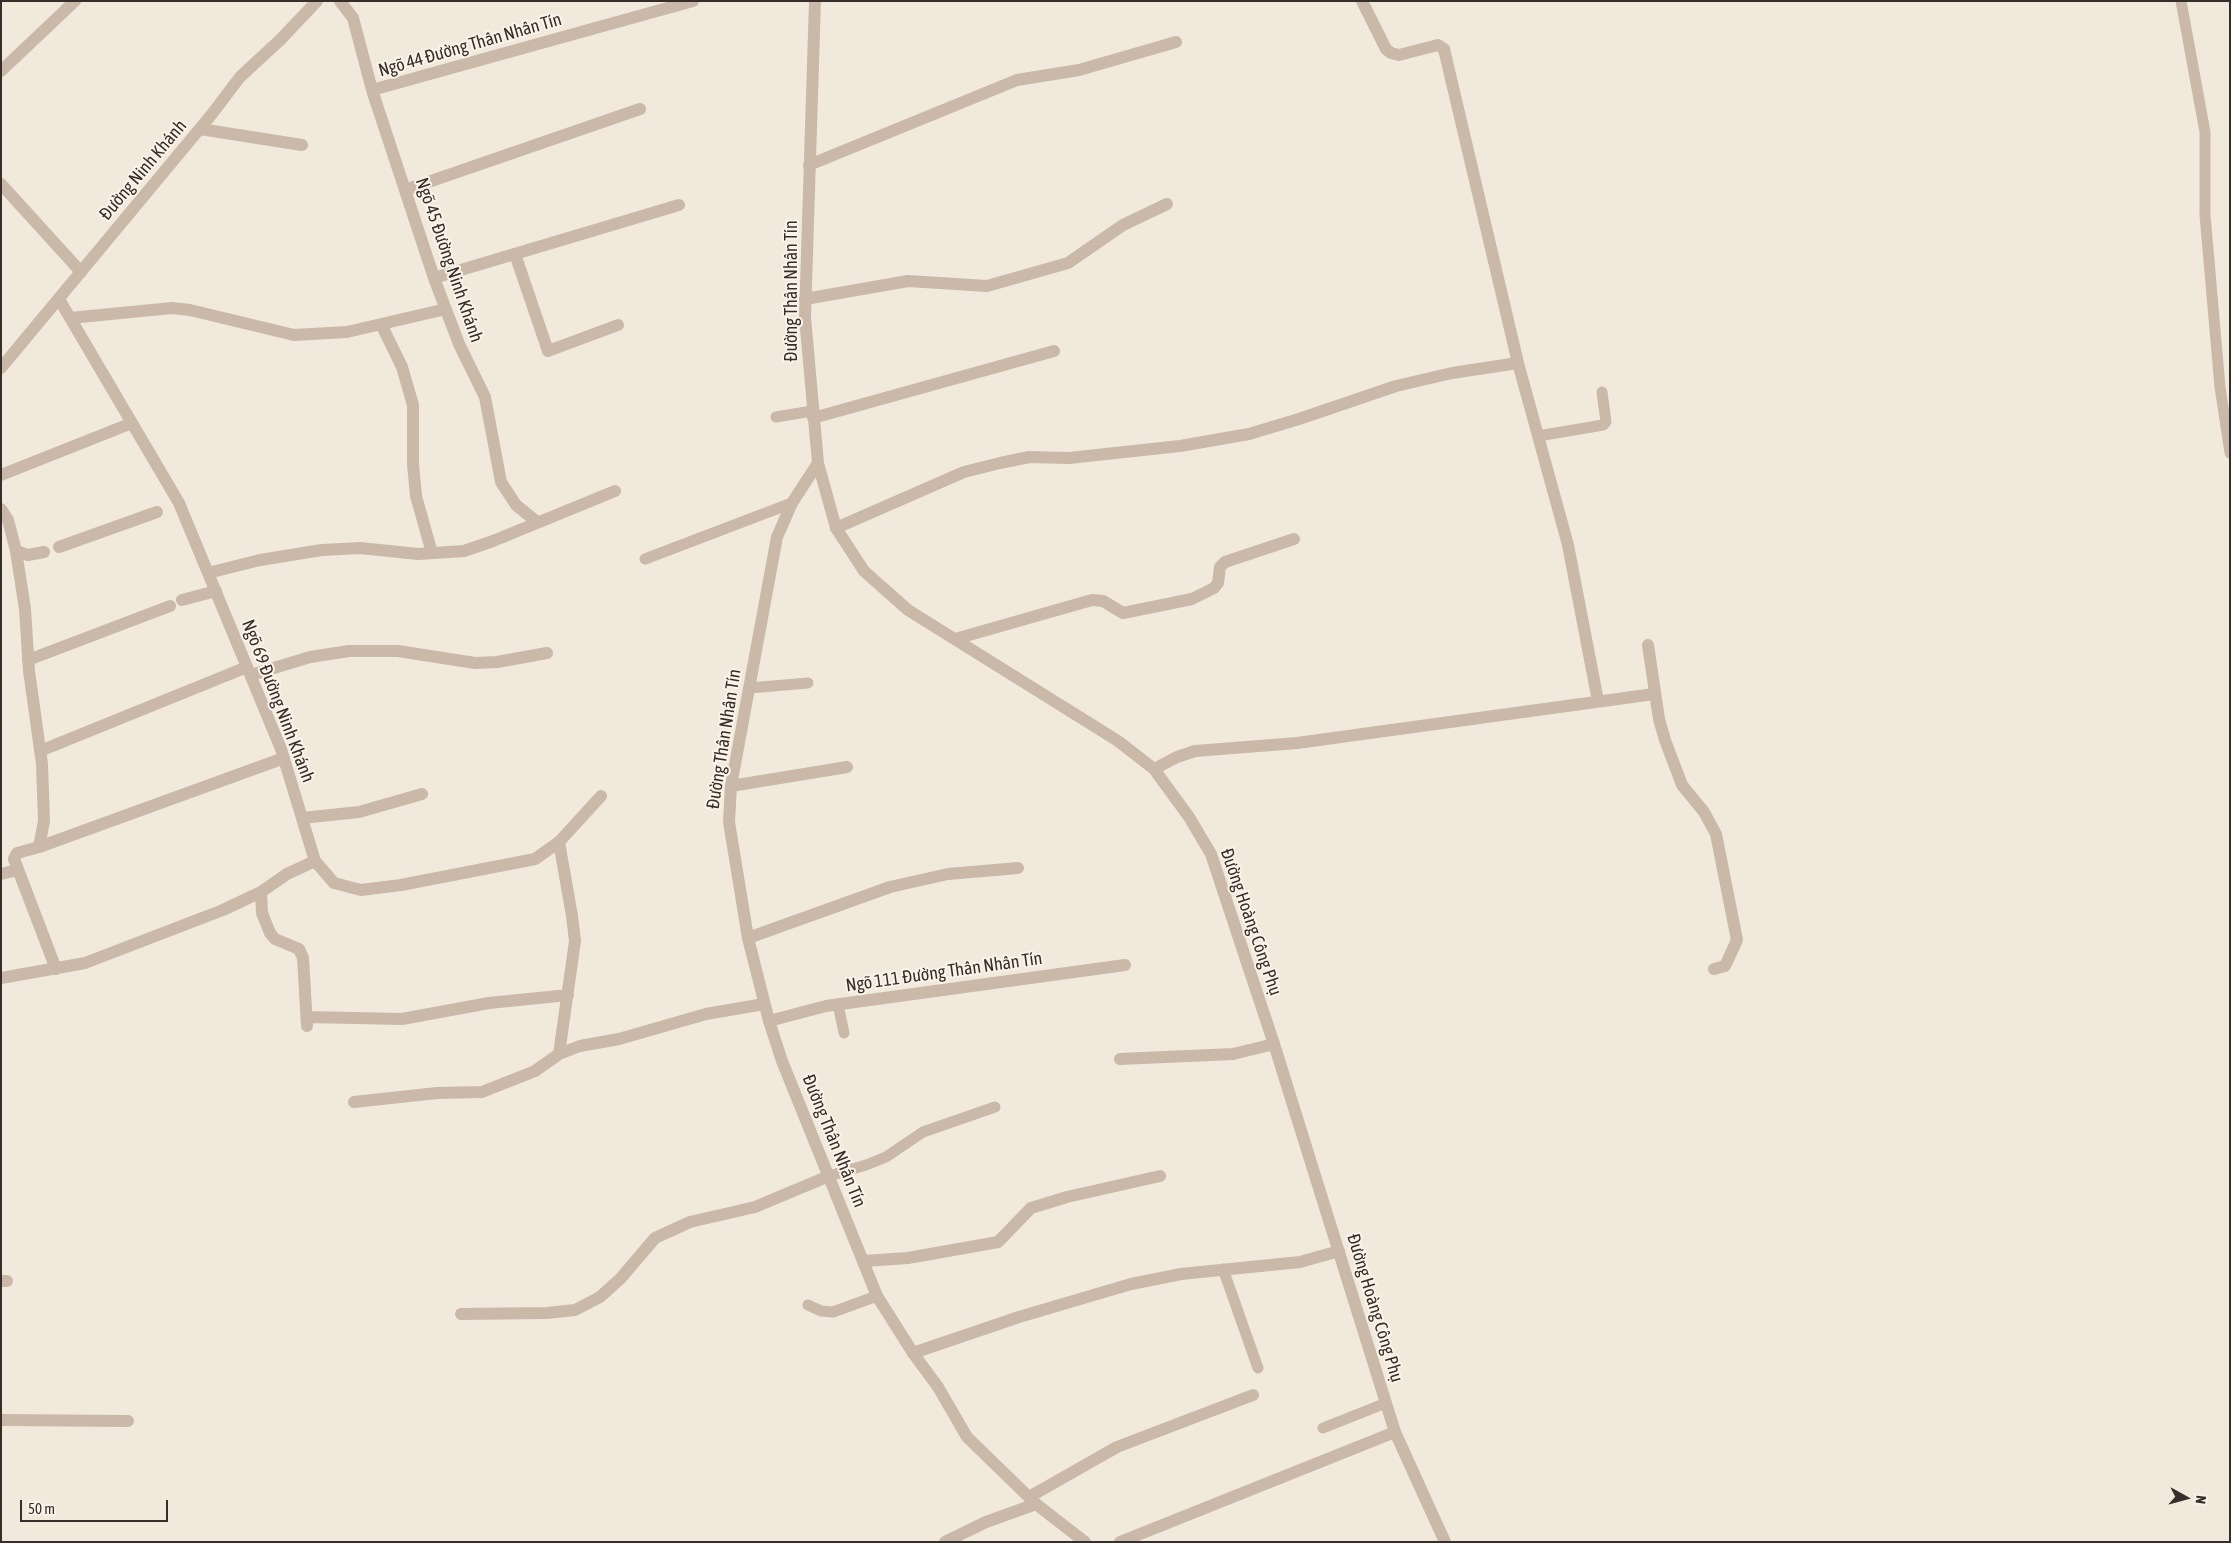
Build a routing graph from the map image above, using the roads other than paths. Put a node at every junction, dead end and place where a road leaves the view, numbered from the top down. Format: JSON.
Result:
{"nodes":[{"id":1,"x":75,"y":1,"type":"edge"},
{"id":2,"x":317,"y":1,"type":"edge"},
{"id":3,"x":340,"y":1,"type":"edge"},
{"id":4,"x":693,"y":1,"type":"edge"},
{"id":5,"x":815,"y":1,"type":"edge"},
{"id":6,"x":1362,"y":1,"type":"edge"},
{"id":7,"x":2181,"y":1,"type":"edge"},
{"id":8,"x":1176,"y":42,"type":"dead end"},
{"id":9,"x":1,"y":71,"type":"edge"},
{"id":10,"x":372,"y":90,"type":"junction"},
{"id":11,"x":640,"y":109,"type":"dead end"},
{"id":12,"x":200,"y":129,"type":"junction"},
{"id":13,"x":302,"y":145,"type":"dead end"},
{"id":14,"x":809,"y":165,"type":"junction"},
{"id":15,"x":1,"y":184,"type":"edge"},
{"id":16,"x":405,"y":190,"type":"junction"},
{"id":17,"x":1167,"y":204,"type":"dead end"},
{"id":18,"x":680,"y":205,"type":"dead end"},
{"id":19,"x":515,"y":254,"type":"junction"},
{"id":20,"x":81,"y":272,"type":"junction"},
{"id":21,"x":434,"y":278,"type":"junction"},
{"id":22,"x":58,"y":299,"type":"junction"},
{"id":23,"x":805,"y":299,"type":"junction"},
{"id":24,"x":446,"y":309,"type":"junction"},
{"id":25,"x":70,"y":318,"type":"junction"},
{"id":26,"x":381,"y":324,"type":"junction"},
{"id":27,"x":618,"y":325,"type":"dead end"},
{"id":28,"x":1054,"y":351,"type":"dead end"},
{"id":29,"x":1518,"y":363,"type":"junction"},
{"id":30,"x":1,"y":368,"type":"edge"},
{"id":31,"x":1602,"y":392,"type":"dead end"},
{"id":32,"x":812,"y":415,"type":"junction"},
{"id":33,"x":776,"y":417,"type":"dead end"},
{"id":34,"x":132,"y":423,"type":"junction"},
{"id":35,"x":1538,"y":436,"type":"junction"},
{"id":36,"x":2230,"y":453,"type":"edge"},
{"id":37,"x":818,"y":463,"type":"junction"},
{"id":38,"x":1,"y":475,"type":"edge"},
{"id":39,"x":614,"y":492,"type":"dead end"},
{"id":40,"x":792,"y":503,"type":"junction"},
{"id":41,"x":1,"y":509,"type":"edge"},
{"id":42,"x":157,"y":512,"type":"dead end"},
{"id":43,"x":537,"y":522,"type":"junction"},
{"id":44,"x":836,"y":528,"type":"junction"},
{"id":45,"x":1294,"y":539,"type":"dead end"},
{"id":46,"x":59,"y":547,"type":"dead end"},
{"id":47,"x":16,"y":552,"type":"junction"},
{"id":48,"x":44,"y":552,"type":"dead end"},
{"id":49,"x":432,"y":553,"type":"junction"},
{"id":50,"x":645,"y":559,"type":"dead end"},
{"id":51,"x":208,"y":573,"type":"junction"},
{"id":52,"x":216,"y":591,"type":"junction"},
{"id":53,"x":182,"y":600,"type":"dead end"},
{"id":54,"x":170,"y":606,"type":"dead end"},
{"id":55,"x":955,"y":639,"type":"junction"},
{"id":56,"x":1648,"y":645,"type":"dead end"},
{"id":57,"x":547,"y":653,"type":"dead end"},
{"id":58,"x":28,"y":660,"type":"junction"},
{"id":59,"x":249,"y":671,"type":"junction"},
{"id":60,"x":808,"y":684,"type":"dead end"},
{"id":61,"x":749,"y":688,"type":"junction"},
{"id":62,"x":1654,"y":694,"type":"junction"},
{"id":63,"x":1598,"y":700,"type":"junction"},
{"id":64,"x":40,"y":751,"type":"junction"},
{"id":65,"x":284,"y":758,"type":"junction"},
{"id":66,"x":847,"y":767,"type":"dead end"},
{"id":67,"x":1154,"y":769,"type":"junction"},
{"id":68,"x":731,"y":786,"type":"junction"},
{"id":69,"x":422,"y":794,"type":"dead end"},
{"id":70,"x":601,"y":796,"type":"dead end"},
{"id":71,"x":302,"y":818,"type":"junction"},
{"id":72,"x":559,"y":842,"type":"junction"},
{"id":73,"x":39,"y":847,"type":"junction"},
{"id":74,"x":315,"y":862,"type":"junction"},
{"id":75,"x":1018,"y":868,"type":"dead end"},
{"id":76,"x":18,"y":870,"type":"junction"},
{"id":77,"x":1,"y":874,"type":"edge"},
{"id":78,"x":261,"y":892,"type":"junction"},
{"id":79,"x":748,"y":938,"type":"junction"},
{"id":80,"x":1125,"y":965,"type":"dead end"},
{"id":81,"x":1714,"y":968,"type":"dead end"},
{"id":82,"x":56,"y":969,"type":"junction"},
{"id":83,"x":1,"y":978,"type":"edge"},
{"id":84,"x":568,"y":995,"type":"junction"},
{"id":85,"x":764,"y":1004,"type":"junction"},
{"id":86,"x":838,"y":1004,"type":"junction"},
{"id":87,"x":769,"y":1021,"type":"junction"},
{"id":88,"x":844,"y":1033,"type":"dead end"},
{"id":89,"x":1274,"y":1044,"type":"junction"},
{"id":90,"x":559,"y":1054,"type":"junction"},
{"id":91,"x":1120,"y":1059,"type":"dead end"},
{"id":92,"x":354,"y":1102,"type":"dead end"},
{"id":93,"x":995,"y":1107,"type":"dead end"},
{"id":94,"x":829,"y":1176,"type":"junction"},
{"id":95,"x":1160,"y":1176,"type":"dead end"},
{"id":96,"x":1339,"y":1251,"type":"junction"},
{"id":97,"x":864,"y":1261,"type":"junction"},
{"id":98,"x":1223,"y":1269,"type":"junction"},
{"id":99,"x":877,"y":1296,"type":"junction"},
{"id":100,"x":808,"y":1305,"type":"dead end"},
{"id":101,"x":461,"y":1314,"type":"dead end"},
{"id":102,"x":913,"y":1353,"type":"junction"},
{"id":103,"x":1258,"y":1368,"type":"dead end"},
{"id":104,"x":1254,"y":1395,"type":"dead end"},
{"id":105,"x":1386,"y":1404,"type":"junction"},
{"id":106,"x":1,"y":1420,"type":"edge"},
{"id":107,"x":128,"y":1421,"type":"dead end"},
{"id":108,"x":1323,"y":1428,"type":"dead end"},
{"id":109,"x":1395,"y":1432,"type":"junction"},
{"id":110,"x":1033,"y":1501,"type":"junction"},
{"id":111,"x":945,"y":1542,"type":"edge"},
{"id":112,"x":1085,"y":1542,"type":"edge"},
{"id":113,"x":1120,"y":1542,"type":"edge"},
{"id":114,"x":1445,"y":1542,"type":"edge"}],
"edges":[{"from":1,"to":9,"type":"street"},
{"from":2,"to":12,"type":"street","name":"Đường Ninh Khánh"},
{"from":3,"to":10,"type":"street","name":"Ngõ 45 Đường Ninh Khánh"},
{"from":4,"to":10,"type":"street","name":"Ngõ 44 Đường Thân Nhân Tín"},
{"from":5,"to":14,"type":"street","name":"Đường Thân Nhân Tín"},
{"from":6,"to":29,"type":"street"},
{"from":7,"to":36,"type":"lane"},
{"from":8,"to":14,"type":"street"},
{"from":10,"to":16,"type":"street","name":"Ngõ 45 Đường Ninh Khánh"},
{"from":11,"to":16,"type":"street"},
{"from":12,"to":13,"type":"street"},
{"from":12,"to":20,"type":"street","name":"Đường Ninh Khánh"},
{"from":14,"to":23,"type":"street","name":"Đường Thân Nhân Tín"},
{"from":15,"to":20,"type":"street"},
{"from":16,"to":21,"type":"street","name":"Ngõ 45 Đường Ninh Khánh"},
{"from":17,"to":23,"type":"street"},
{"from":18,"to":19,"type":"street"},
{"from":19,"to":21,"type":"street"},
{"from":19,"to":27,"type":"street"},
{"from":20,"to":22,"type":"street","name":"Đường Ninh Khánh"},
{"from":21,"to":24,"type":"street","name":"Ngõ 45 Đường Ninh Khánh"},
{"from":22,"to":25,"type":"street","name":"Ngõ 69 Đường Ninh Khánh"},
{"from":22,"to":30,"type":"street","name":"Đường Ninh Khánh"},
{"from":23,"to":32,"type":"street","name":"Đường Thân Nhân Tín"},
{"from":24,"to":26,"type":"street"},
{"from":24,"to":43,"type":"street","name":"Ngõ 45 Đường Ninh Khánh"},
{"from":25,"to":26,"type":"street"},
{"from":25,"to":34,"type":"street","name":"Ngõ 69 Đường Ninh Khánh"},
{"from":26,"to":49,"type":"street"},
{"from":28,"to":32,"type":"street"},
{"from":29,"to":35,"type":"street"},
{"from":29,"to":44,"type":"street"},
{"from":31,"to":35,"type":"lane"},
{"from":32,"to":33,"type":"lane"},
{"from":32,"to":37,"type":"street","name":"Đường Thân Nhân Tín"},
{"from":34,"to":38,"type":"street"},
{"from":34,"to":51,"type":"street","name":"Ngõ 69 Đường Ninh Khánh"},
{"from":35,"to":63,"type":"street"},
{"from":37,"to":40,"type":"street","name":"Đường Thân Nhân Tín"},
{"from":37,"to":44,"type":"street","name":"Đường Hoàng Công Phụ"},
{"from":39,"to":43,"type":"street"},
{"from":40,"to":50,"type":"lane"},
{"from":40,"to":61,"type":"street","name":"Đường Thân Nhân Tín"},
{"from":41,"to":47,"type":"street"},
{"from":42,"to":46,"type":"street"},
{"from":43,"to":49,"type":"street"},
{"from":44,"to":55,"type":"street","name":"Đường Hoàng Công Phụ"},
{"from":45,"to":55,"type":"street"},
{"from":47,"to":48,"type":"street"},
{"from":47,"to":58,"type":"street"},
{"from":49,"to":51,"type":"street"},
{"from":51,"to":52,"type":"street","name":"Ngõ 69 Đường Ninh Khánh"},
{"from":52,"to":53,"type":"street"},
{"from":52,"to":59,"type":"street","name":"Ngõ 69 Đường Ninh Khánh"},
{"from":54,"to":58,"type":"street"},
{"from":55,"to":67,"type":"street","name":"Đường Hoàng Công Phụ"},
{"from":56,"to":62,"type":"street"},
{"from":57,"to":59,"type":"street"},
{"from":58,"to":64,"type":"street"},
{"from":59,"to":64,"type":"street"},
{"from":59,"to":65,"type":"street","name":"Ngõ 69 Đường Ninh Khánh"},
{"from":60,"to":61,"type":"lane"},
{"from":61,"to":68,"type":"street","name":"Đường Thân Nhân Tín"},
{"from":62,"to":63,"type":"street"},
{"from":62,"to":81,"type":"street"},
{"from":63,"to":67,"type":"street"},
{"from":64,"to":73,"type":"street"},
{"from":65,"to":71,"type":"street","name":"Ngõ 69 Đường Ninh Khánh"},
{"from":65,"to":73,"type":"street"},
{"from":66,"to":68,"type":"street"},
{"from":67,"to":89,"type":"street","name":"Đường Hoàng Công Phụ"},
{"from":68,"to":79,"type":"street","name":"Đường Thân Nhân Tín"},
{"from":69,"to":71,"type":"street"},
{"from":70,"to":72,"type":"street","name":"Ngõ 69 Đường Ninh Khánh"},
{"from":71,"to":74,"type":"street","name":"Ngõ 69 Đường Ninh Khánh"},
{"from":72,"to":74,"type":"street","name":"Ngõ 69 Đường Ninh Khánh"},
{"from":72,"to":84,"type":"street"},
{"from":73,"to":76,"type":"street"},
{"from":74,"to":78,"type":"street"},
{"from":75,"to":79,"type":"street"},
{"from":76,"to":77,"type":"street"},
{"from":76,"to":82,"type":"street"},
{"from":78,"to":82,"type":"street"},
{"from":78,"to":84,"type":"street"},
{"from":79,"to":85,"type":"street","name":"Đường Thân Nhân Tín"},
{"from":80,"to":86,"type":"street","name":"Ngõ 111 Đường Thân Nhân Tín"},
{"from":82,"to":83,"type":"street"},
{"from":84,"to":90,"type":"street"},
{"from":85,"to":87,"type":"street","name":"Đường Thân Nhân Tín"},
{"from":85,"to":90,"type":"street"},
{"from":86,"to":87,"type":"street","name":"Ngõ 111 Đường Thân Nhân Tín"},
{"from":86,"to":88,"type":"lane"},
{"from":87,"to":94,"type":"street","name":"Đường Thân Nhân Tín"},
{"from":89,"to":91,"type":"street"},
{"from":89,"to":96,"type":"street","name":"Đường Hoàng Công Phụ"},
{"from":90,"to":92,"type":"street"},
{"from":93,"to":94,"type":"lane"},
{"from":94,"to":97,"type":"street","name":"Đường Thân Nhân Tín"},
{"from":94,"to":101,"type":"street"},
{"from":95,"to":97,"type":"street"},
{"from":96,"to":98,"type":"street"},
{"from":96,"to":105,"type":"street","name":"Đường Hoàng Công Phụ"},
{"from":97,"to":99,"type":"street","name":"Đường Thân Nhân Tín"},
{"from":98,"to":102,"type":"street"},
{"from":98,"to":103,"type":"lane"},
{"from":99,"to":100,"type":"lane"},
{"from":99,"to":102,"type":"street","name":"Đường Thân Nhân Tín"},
{"from":102,"to":110,"type":"street","name":"Đường Thân Nhân Tín"},
{"from":104,"to":110,"type":"street"},
{"from":105,"to":108,"type":"lane"},
{"from":105,"to":109,"type":"street","name":"Đường Hoàng Công Phụ"},
{"from":106,"to":107,"type":"street"},
{"from":109,"to":113,"type":"street"},
{"from":109,"to":114,"type":"street","name":"Đường Hoàng Công Phụ"},
{"from":110,"to":111,"type":"street"},
{"from":110,"to":112,"type":"street","name":"Đường Thân Nhân Tín"}]}
